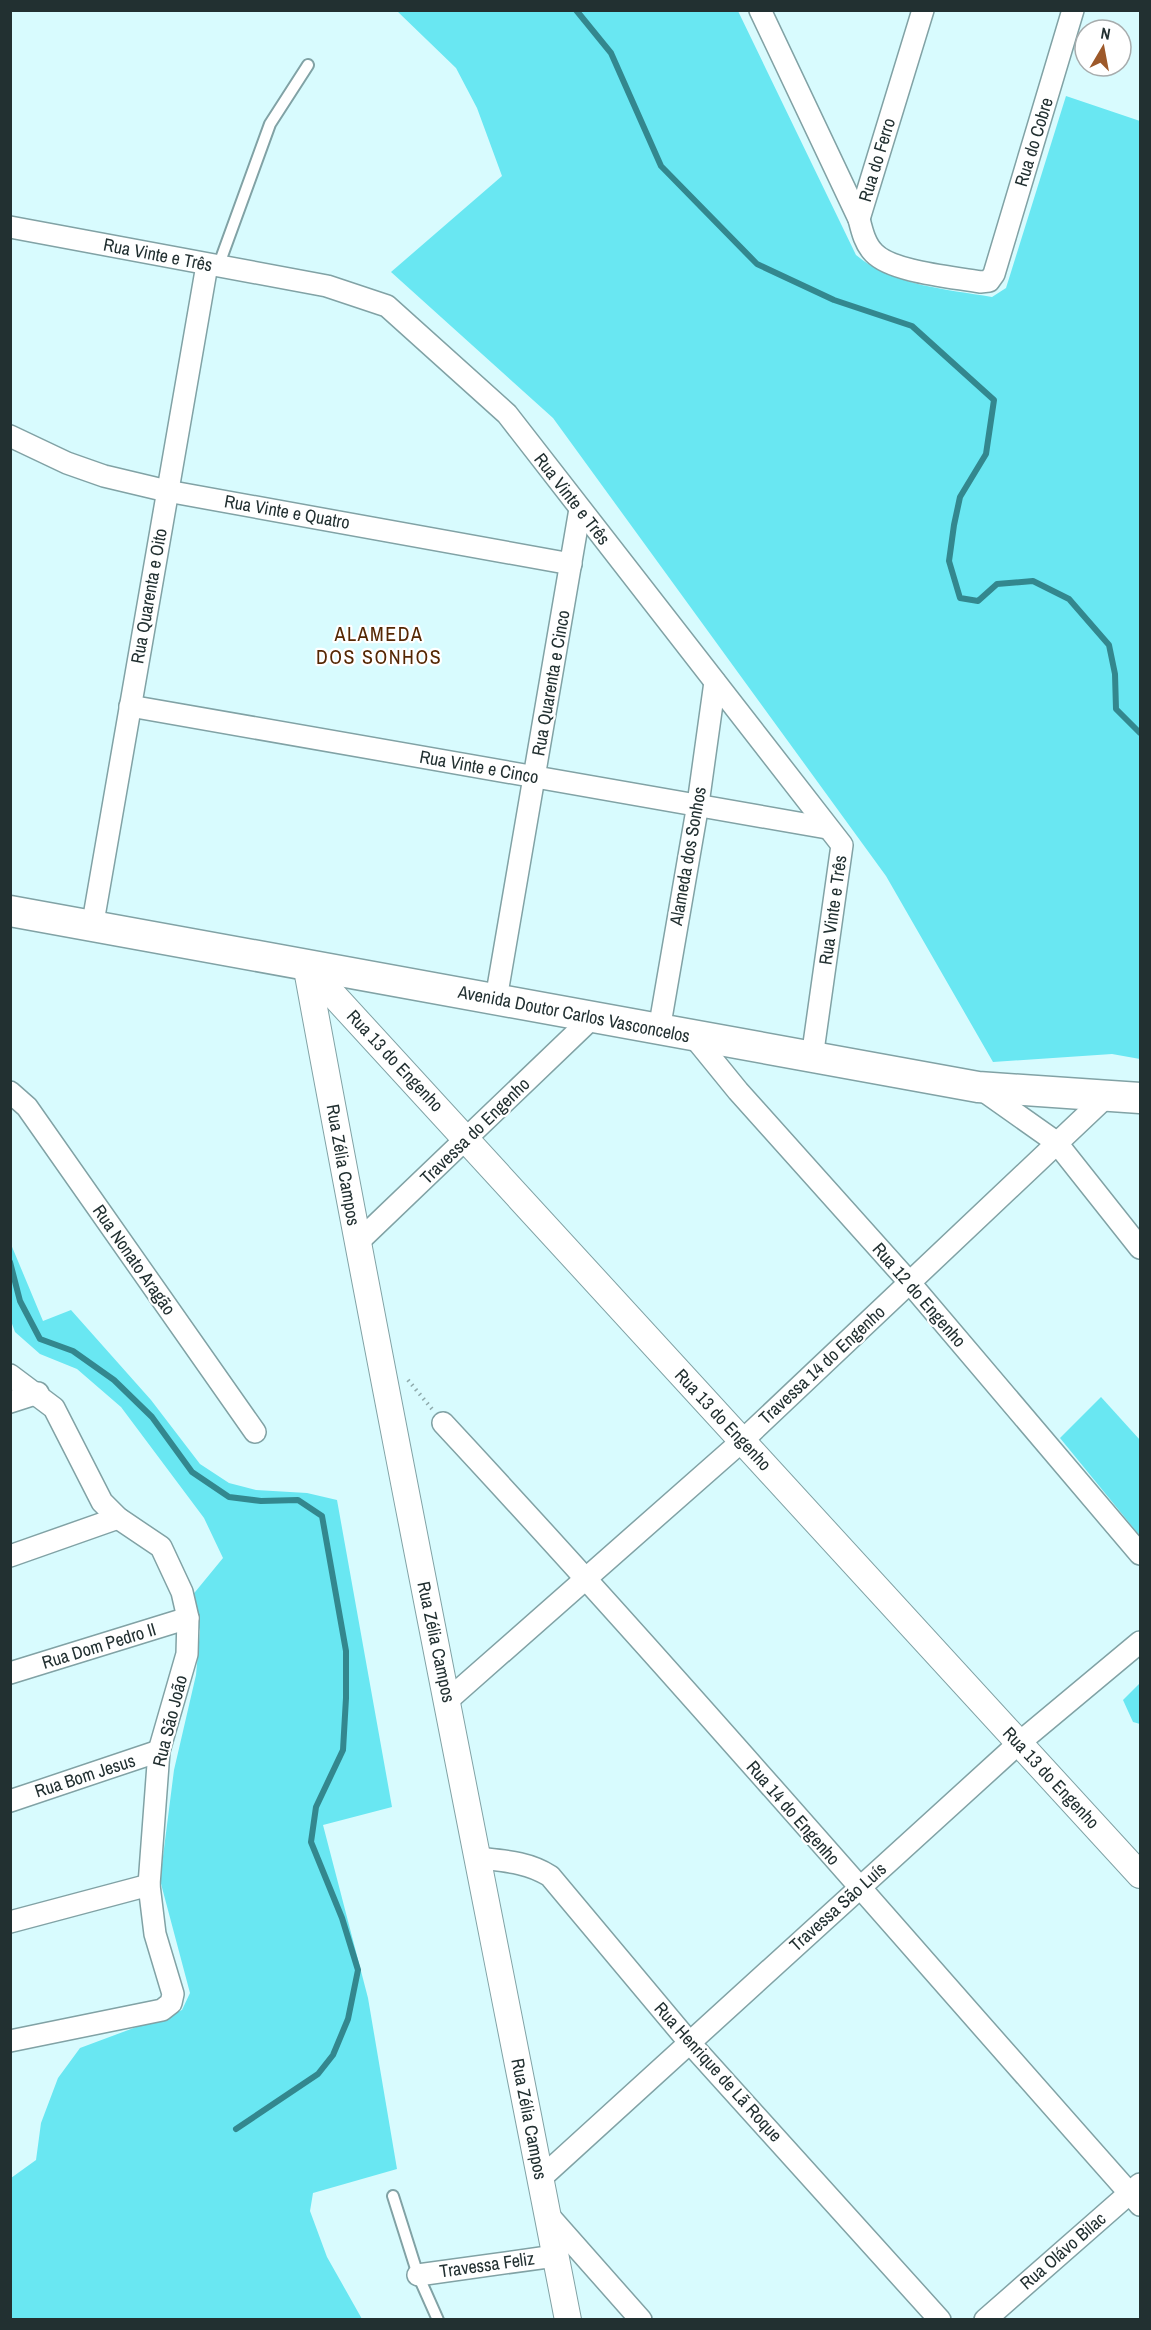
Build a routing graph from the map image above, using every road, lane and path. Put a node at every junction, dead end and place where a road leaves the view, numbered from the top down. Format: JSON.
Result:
{"nodes":[{"id":1,"x":923,"y":10,"type":"edge"},
{"id":2,"x":1073,"y":10,"type":"edge"},
{"id":3,"x":764,"y":13,"type":"edge"},
{"id":4,"x":308,"y":65,"type":"dead end"},
{"id":5,"x":859,"y":219,"type":"junction"},
{"id":6,"x":10,"y":227,"type":"edge"},
{"id":7,"x":213,"y":266,"type":"junction"},
{"id":8,"x":994,"y":274,"type":"joint"},
{"id":9,"x":10,"y":436,"type":"edge"},
{"id":10,"x":167,"y":490,"type":"junction"},
{"id":11,"x":580,"y":509,"type":"junction"},
{"id":12,"x":571,"y":564,"type":"junction"},
{"id":13,"x":715,"y":682,"type":"junction"},
{"id":14,"x":130,"y":706,"type":"junction"},
{"id":15,"x":535,"y":777,"type":"junction"},
{"id":16,"x":698,"y":804,"type":"junction"},
{"id":17,"x":827,"y":828,"type":"junction"},
{"id":18,"x":10,"y":911,"type":"edge"},
{"id":19,"x":92,"y":928,"type":"junction"},
{"id":20,"x":306,"y":964,"type":"junction"},
{"id":21,"x":496,"y":999,"type":"junction"},
{"id":22,"x":591,"y":1018,"type":"junction"},
{"id":23,"x":659,"y":1030,"type":"junction"},
{"id":24,"x":694,"y":1037,"type":"junction"},
{"id":25,"x":812,"y":1058,"type":"junction"},
{"id":26,"x":978,"y":1087,"type":"junction"},
{"id":27,"x":10,"y":1092,"type":"edge"},
{"id":28,"x":1108,"y":1094,"type":"junction"},
{"id":29,"x":1140,"y":1098,"type":"edge"},
{"id":30,"x":467,"y":1140,"type":"junction"},
{"id":31,"x":1056,"y":1142,"type":"junction"},
{"id":32,"x":357,"y":1243,"type":"junction"},
{"id":33,"x":1140,"y":1248,"type":"edge"},
{"id":34,"x":910,"y":1283,"type":"junction"},
{"id":35,"x":10,"y":1375,"type":"edge"},
{"id":36,"x":38,"y":1393,"type":"junction"},
{"id":37,"x":10,"y":1402,"type":"edge"},
{"id":38,"x":444,"y":1423,"type":"dead end"},
{"id":39,"x":255,"y":1432,"type":"dead end"},
{"id":40,"x":742,"y":1441,"type":"junction"},
{"id":41,"x":118,"y":1518,"type":"junction"},
{"id":42,"x":1140,"y":1554,"type":"edge"},
{"id":43,"x":10,"y":1556,"type":"edge"},
{"id":44,"x":587,"y":1578,"type":"junction"},
{"id":45,"x":188,"y":1618,"type":"junction"},
{"id":46,"x":1140,"y":1642,"type":"edge"},
{"id":47,"x":10,"y":1673,"type":"edge"},
{"id":48,"x":448,"y":1700,"type":"junction"},
{"id":49,"x":1019,"y":1743,"type":"junction"},
{"id":50,"x":159,"y":1751,"type":"junction"},
{"id":51,"x":10,"y":1801,"type":"edge"},
{"id":52,"x":478,"y":1858,"type":"junction"},
{"id":53,"x":1140,"y":1875,"type":"edge"},
{"id":54,"x":149,"y":1886,"type":"junction"},
{"id":55,"x":859,"y":1888,"type":"junction"},
{"id":56,"x":10,"y":1922,"type":"edge"},
{"id":57,"x":10,"y":2041,"type":"edge"},
{"id":58,"x":689,"y":2042,"type":"junction"},
{"id":59,"x":541,"y":2178,"type":"junction"},
{"id":60,"x":1137,"y":2194,"type":"edge"},
{"id":61,"x":393,"y":2196,"type":"dead end"},
{"id":62,"x":549,"y":2216,"type":"junction"},
{"id":63,"x":555,"y":2256,"type":"junction"},
{"id":64,"x":418,"y":2275,"type":"junction"},
{"id":65,"x":438,"y":2319,"type":"edge"},
{"id":66,"x":568,"y":2319,"type":"edge"},
{"id":67,"x":641,"y":2319,"type":"edge"},
{"id":68,"x":940,"y":2319,"type":"edge"},
{"id":69,"x":985,"y":2319,"type":"edge"}],
"edges":[{"from":1,"to":5,"type":"street","name":"Rua do Ferro"},
{"from":2,"to":8,"type":"street","name":"Rua do Cobre"},
{"from":3,"to":5,"type":"street"},
{"from":4,"to":7,"type":"lane"},
{"from":5,"to":8,"type":"street","name":"Rua do Ferro"},
{"from":6,"to":7,"type":"street","name":"Rua Vinte e Três"},
{"from":7,"to":10,"type":"street","name":"Rua Quarenta e Oito"},
{"from":7,"to":11,"type":"street","name":"Rua Vinte e Três"},
{"from":9,"to":10,"type":"street","name":"Rua Vinte e Quatro"},
{"from":10,"to":12,"type":"street","name":"Rua Vinte e Quatro"},
{"from":10,"to":14,"type":"street","name":"Rua Quarenta e Oito"},
{"from":11,"to":12,"type":"street","name":"Rua Quarenta e Cinco"},
{"from":11,"to":13,"type":"street","name":"Rua Vinte e Três"},
{"from":12,"to":15,"type":"street","name":"Rua Quarenta e Cinco"},
{"from":13,"to":16,"type":"street","name":"Alameda dos Sonhos"},
{"from":13,"to":17,"type":"street","name":"Rua Vinte e Três"},
{"from":14,"to":15,"type":"street","name":"Rua Vinte e Cinco"},
{"from":14,"to":19,"type":"street","name":"Rua Quarenta e Oito"},
{"from":15,"to":16,"type":"street","name":"Rua Vinte e Cinco"},
{"from":15,"to":21,"type":"street","name":"Rua Quarenta e Cinco"},
{"from":16,"to":17,"type":"street","name":"Rua Vinte e Cinco"},
{"from":16,"to":23,"type":"street","name":"Alameda dos Sonhos"},
{"from":17,"to":25,"type":"street","name":"Rua Vinte e Três"},
{"from":18,"to":19,"type":"main road","name":"Avenida Doutor Carlos Vasconcelos"},
{"from":19,"to":20,"type":"main road","name":"Avenida Doutor Carlos Vasconcelos"},
{"from":20,"to":21,"type":"main road","name":"Avenida Doutor Carlos Vasconcelos"},
{"from":20,"to":30,"type":"street","name":"Rua 13 do Engenho"},
{"from":20,"to":32,"type":"street","name":"Rua Zélia Campos"},
{"from":21,"to":22,"type":"main road","name":"Avenida Doutor Carlos Vasconcelos"},
{"from":22,"to":23,"type":"main road","name":"Avenida Doutor Carlos Vasconcelos"},
{"from":22,"to":30,"type":"street","name":"Travessa do Engenho"},
{"from":23,"to":24,"type":"main road","name":"Avenida Doutor Carlos Vasconcelos"},
{"from":24,"to":25,"type":"main road","name":"Avenida Doutor Carlos Vasconcelos"},
{"from":24,"to":34,"type":"street","name":"Rua 12 do Engenho"},
{"from":25,"to":26,"type":"main road","name":"Avenida Doutor Carlos Vasconcelos"},
{"from":26,"to":28,"type":"main road","name":"Avenida Doutor Carlos Vasconcelos"},
{"from":26,"to":31,"type":"street"},
{"from":27,"to":39,"type":"street","name":"Rua Nonato Aragão"},
{"from":28,"to":29,"type":"main road","name":"Avenida Doutor Carlos Vasconcelos"},
{"from":28,"to":31,"type":"street","name":"Travessa 14 do Engenho"},
{"from":30,"to":32,"type":"street","name":"Travessa do Engenho"},
{"from":30,"to":40,"type":"street","name":"Rua 13 do Engenho"},
{"from":31,"to":33,"type":"street"},
{"from":31,"to":34,"type":"street","name":"Travessa 14 do Engenho"},
{"from":32,"to":48,"type":"street","name":"Rua Zélia Campos"},
{"from":34,"to":40,"type":"street","name":"Travessa 14 do Engenho"},
{"from":34,"to":42,"type":"street","name":"Rua 12 do Engenho"},
{"from":35,"to":36,"type":"street","name":"Rua São João"},
{"from":36,"to":37,"type":"street"},
{"from":36,"to":41,"type":"street","name":"Rua São João"},
{"from":38,"to":44,"type":"street","name":"Rua 14 do Engenho"},
{"from":40,"to":44,"type":"street","name":"Travessa 14 do Engenho"},
{"from":40,"to":49,"type":"street","name":"Rua 13 do Engenho"},
{"from":41,"to":43,"type":"street"},
{"from":41,"to":45,"type":"street","name":"Rua São João"},
{"from":44,"to":48,"type":"street","name":"Travessa 14 do Engenho"},
{"from":44,"to":55,"type":"street","name":"Rua 14 do Engenho"},
{"from":45,"to":47,"type":"street","name":"Rua Dom Pedro II"},
{"from":45,"to":50,"type":"street","name":"Rua São João"},
{"from":46,"to":49,"type":"street","name":"Travessa São Luís"},
{"from":48,"to":52,"type":"street","name":"Rua Zélia Campos"},
{"from":49,"to":53,"type":"street","name":"Rua 13 do Engenho"},
{"from":49,"to":55,"type":"street","name":"Travessa São Luís"},
{"from":50,"to":51,"type":"street","name":"Rua Bom Jesus"},
{"from":50,"to":54,"type":"street","name":"Rua São João"},
{"from":52,"to":58,"type":"street","name":"Rua Henrique de Lã Roque"},
{"from":52,"to":59,"type":"street","name":"Rua Zélia Campos"},
{"from":54,"to":56,"type":"street"},
{"from":54,"to":57,"type":"street","name":"Rua São João"},
{"from":55,"to":58,"type":"street","name":"Travessa São Luís"},
{"from":55,"to":60,"type":"street","name":"Rua 14 do Engenho"},
{"from":58,"to":59,"type":"street","name":"Travessa São Luís"},
{"from":58,"to":68,"type":"street","name":"Rua Henrique de Lã Roque"},
{"from":59,"to":62,"type":"street","name":"Rua Zélia Campos"},
{"from":60,"to":69,"type":"street","name":"Rua Olávo Bilac"},
{"from":61,"to":64,"type":"lane"},
{"from":62,"to":63,"type":"street","name":"Rua Zélia Campos"},
{"from":62,"to":67,"type":"street"},
{"from":63,"to":64,"type":"street","name":"Travessa Feliz"},
{"from":63,"to":66,"type":"street","name":"Rua Zélia Campos"},
{"from":64,"to":65,"type":"lane"}]}
